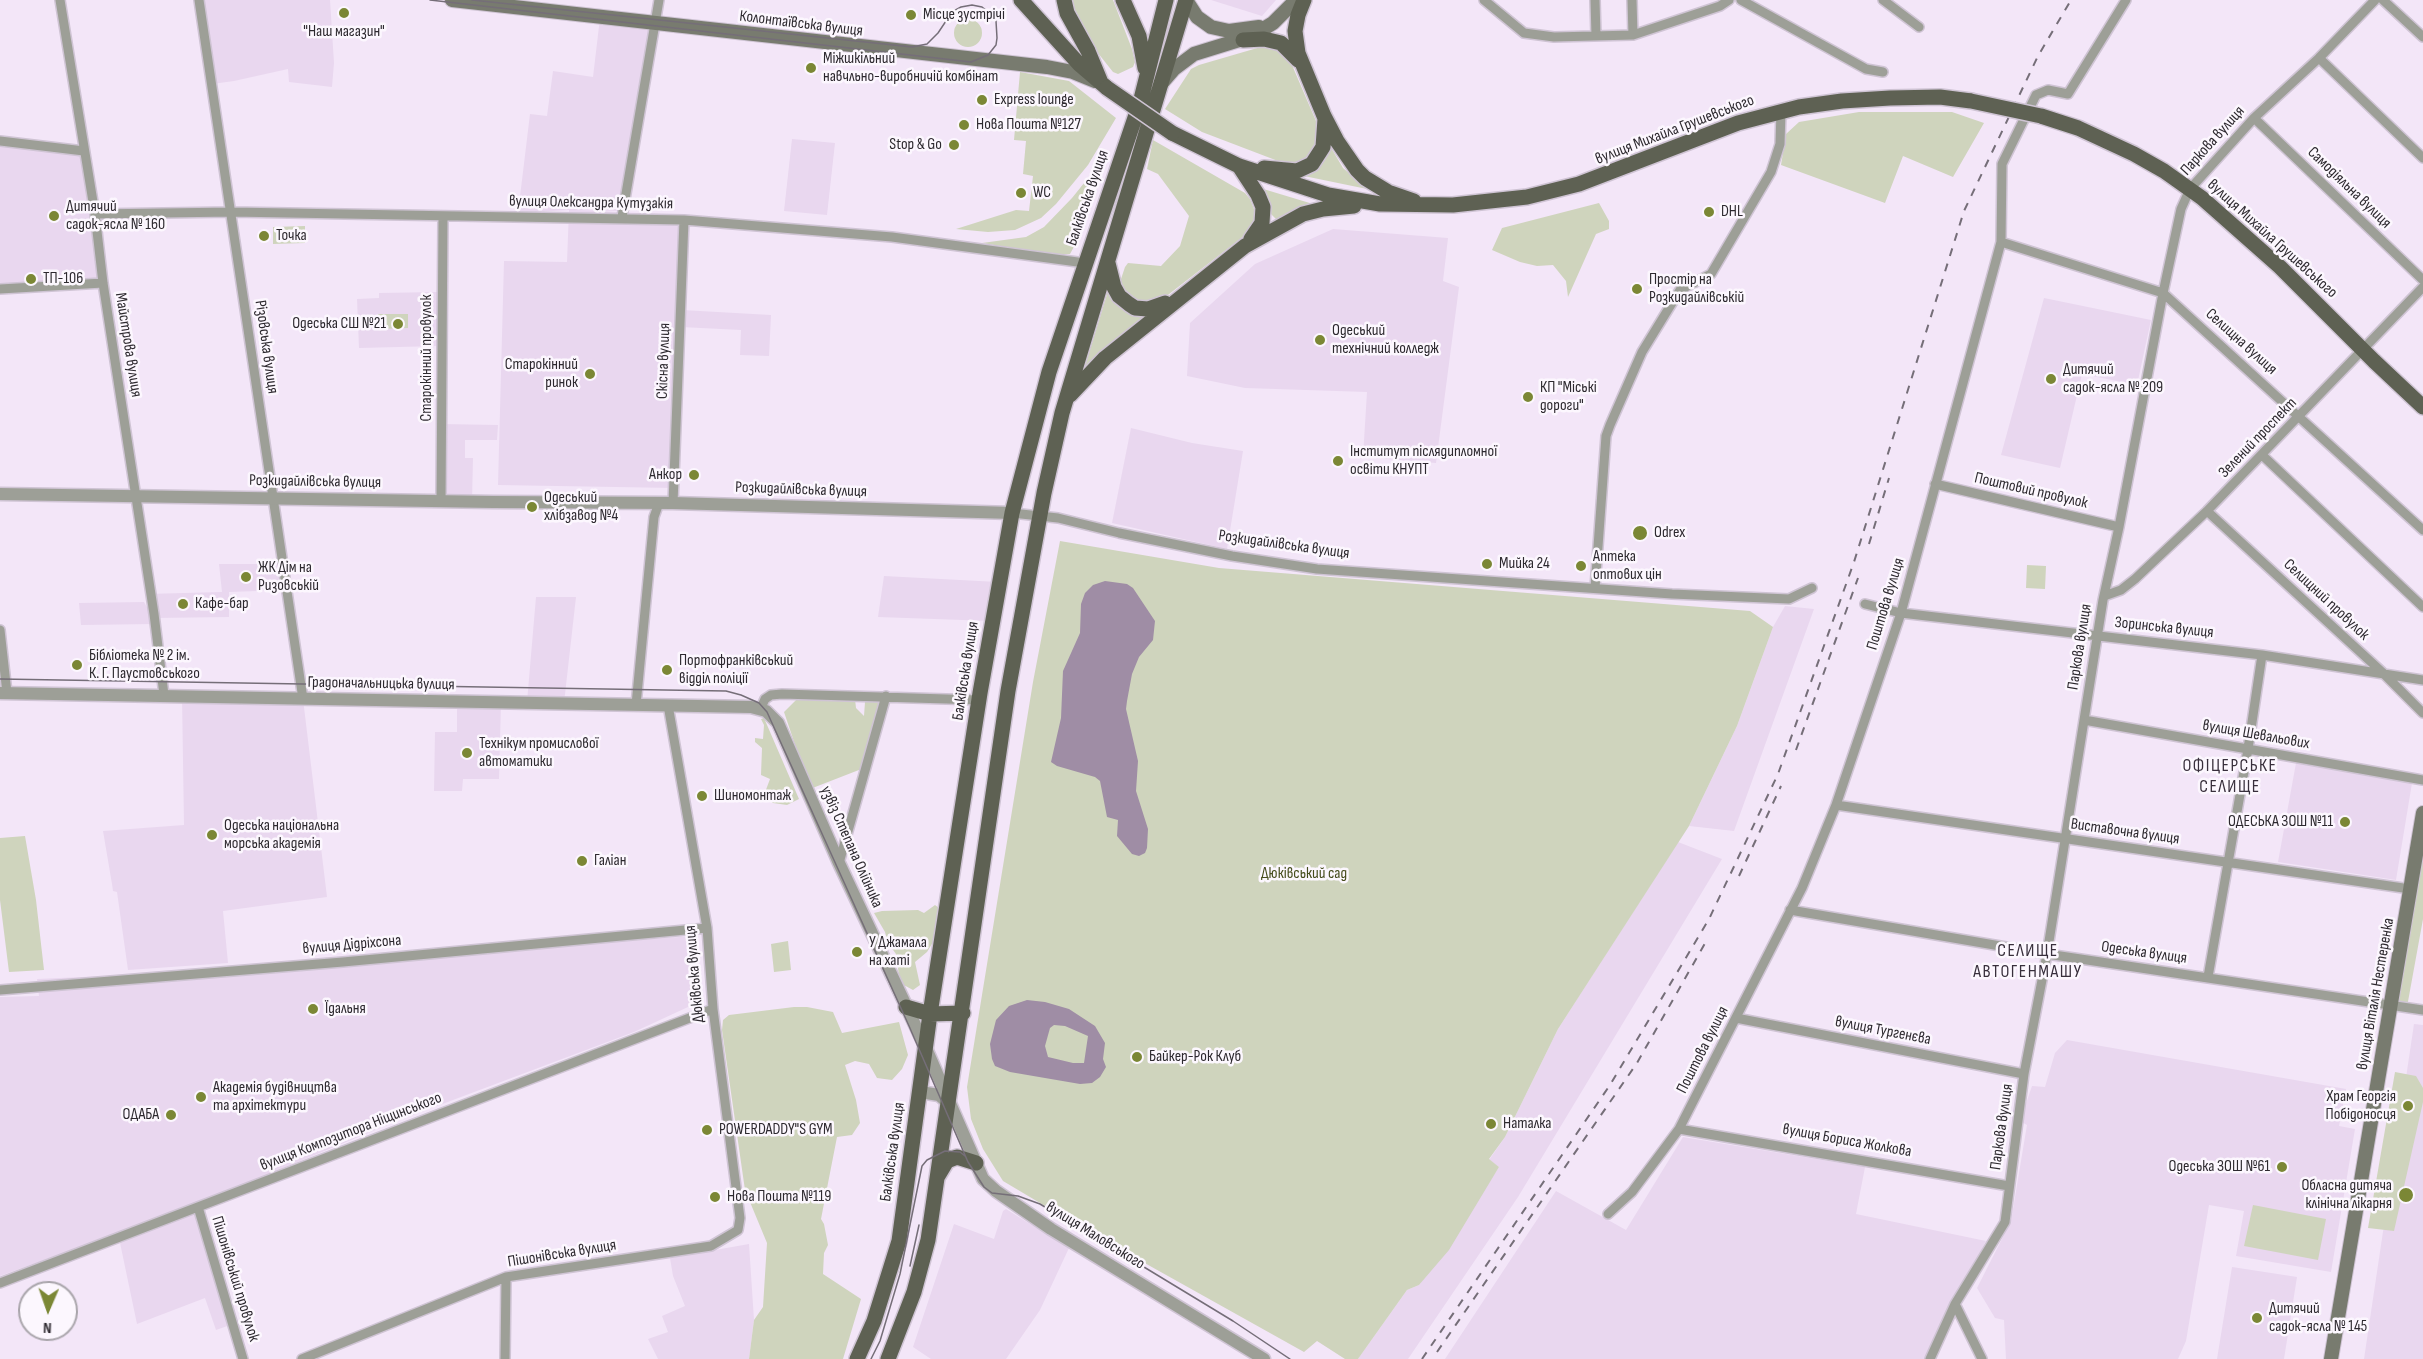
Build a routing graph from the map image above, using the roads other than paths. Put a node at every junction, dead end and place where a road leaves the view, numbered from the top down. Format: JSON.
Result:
{"nodes":[{"id":1,"x":60,"y":0,"type":"edge"},
{"id":2,"x":199,"y":0,"type":"edge"},
{"id":3,"x":452,"y":0,"type":"edge"},
{"id":4,"x":659,"y":0,"type":"edge"},
{"id":5,"x":1021,"y":0,"type":"edge"},
{"id":6,"x":1064,"y":0,"type":"edge"},
{"id":7,"x":1124,"y":0,"type":"edge"},
{"id":8,"x":1166,"y":0,"type":"edge"},
{"id":9,"x":1186,"y":0,"type":"edge"},
{"id":10,"x":1296,"y":0,"type":"edge"},
{"id":11,"x":1304,"y":0,"type":"edge"},
{"id":12,"x":1484,"y":0,"type":"edge"},
{"id":13,"x":1595,"y":0,"type":"edge"},
{"id":14,"x":1632,"y":0,"type":"edge"},
{"id":15,"x":1728,"y":0,"type":"edge"},
{"id":16,"x":1741,"y":0,"type":"edge"},
{"id":17,"x":1883,"y":0,"type":"edge"},
{"id":18,"x":2126,"y":0,"type":"edge"},
{"id":19,"x":2375,"y":0,"type":"edge"},
{"id":20,"x":2383,"y":0,"type":"edge"},
{"id":21,"x":1273,"y":23,"type":"junction"},
{"id":22,"x":654,"y":24,"type":"junction"},
{"id":23,"x":1919,"y":27,"type":"dead end"},
{"id":24,"x":1633,"y":35,"type":"junction"},
{"id":25,"x":1596,"y":36,"type":"junction"},
{"id":26,"x":2423,"y":37,"type":"edge"},
{"id":27,"x":1243,"y":40,"type":"junction"},
{"id":28,"x":2319,"y":58,"type":"junction"},
{"id":29,"x":1302,"y":65,"type":"junction"},
{"id":30,"x":1883,"y":72,"type":"dead end"},
{"id":31,"x":1153,"y":84,"type":"junction"},
{"id":32,"x":1104,"y":86,"type":"junction"},
{"id":33,"x":1781,"y":111,"type":"junction"},
{"id":34,"x":1324,"y":116,"type":"junction"},
{"id":35,"x":2254,"y":118,"type":"junction"},
{"id":36,"x":0,"y":141,"type":"edge"},
{"id":37,"x":84,"y":151,"type":"junction"},
{"id":38,"x":2423,"y":158,"type":"edge"},
{"id":39,"x":1237,"y":165,"type":"junction"},
{"id":40,"x":2190,"y":189,"type":"junction"},
{"id":41,"x":1380,"y":204,"type":"junction"},
{"id":42,"x":1435,"y":206,"type":"junction"},
{"id":43,"x":232,"y":212,"type":"junction"},
{"id":44,"x":95,"y":214,"type":"junction"},
{"id":45,"x":443,"y":216,"type":"junction"},
{"id":46,"x":622,"y":217,"type":"junction"},
{"id":47,"x":684,"y":219,"type":"junction"},
{"id":48,"x":2001,"y":242,"type":"junction"},
{"id":49,"x":1245,"y":246,"type":"junction"},
{"id":50,"x":1108,"y":261,"type":"junction"},
{"id":51,"x":1085,"y":263,"type":"junction"},
{"id":52,"x":2423,"y":280,"type":"edge"},
{"id":53,"x":103,"y":283,"type":"junction"},
{"id":54,"x":2423,"y":287,"type":"edge"},
{"id":55,"x":0,"y":289,"type":"edge"},
{"id":56,"x":2163,"y":293,"type":"junction"},
{"id":57,"x":1179,"y":297,"type":"junction"},
{"id":58,"x":2363,"y":350,"type":"junction"},
{"id":59,"x":1066,"y":400,"type":"junction"},
{"id":60,"x":2423,"y":407,"type":"edge"},
{"id":61,"x":2300,"y":416,"type":"junction"},
{"id":62,"x":2262,"y":455,"type":"junction"},
{"id":63,"x":1935,"y":484,"type":"junction"},
{"id":64,"x":0,"y":495,"type":"edge"},
{"id":65,"x":136,"y":496,"type":"junction"},
{"id":66,"x":272,"y":497,"type":"junction"},
{"id":67,"x":441,"y":501,"type":"junction"},
{"id":68,"x":659,"y":503,"type":"junction"},
{"id":69,"x":673,"y":503,"type":"junction"},
{"id":70,"x":2207,"y":511,"type":"junction"},
{"id":71,"x":1012,"y":513,"type":"junction"},
{"id":72,"x":1040,"y":515,"type":"junction"},
{"id":73,"x":2119,"y":527,"type":"junction"},
{"id":74,"x":2423,"y":530,"type":"edge"},
{"id":75,"x":1595,"y":588,"type":"junction"},
{"id":76,"x":1812,"y":588,"type":"dead end"},
{"id":77,"x":2104,"y":596,"type":"junction"},
{"id":78,"x":1865,"y":604,"type":"dead end"},
{"id":79,"x":2423,"y":607,"type":"edge"},
{"id":80,"x":1900,"y":613,"type":"junction"},
{"id":81,"x":0,"y":630,"type":"edge"},
{"id":82,"x":2097,"y":636,"type":"junction"},
{"id":83,"x":2262,"y":655,"type":"junction"},
{"id":84,"x":2382,"y":672,"type":"junction"},
{"id":85,"x":2423,"y":680,"type":"edge"},
{"id":86,"x":4,"y":693,"type":"edge"},
{"id":87,"x":164,"y":695,"type":"junction"},
{"id":88,"x":886,"y":696,"type":"junction"},
{"id":89,"x":303,"y":699,"type":"junction"},
{"id":90,"x":979,"y":700,"type":"junction"},
{"id":91,"x":636,"y":705,"type":"junction"},
{"id":92,"x":668,"y":705,"type":"junction"},
{"id":93,"x":761,"y":708,"type":"junction"},
{"id":94,"x":2423,"y":713,"type":"edge"},
{"id":95,"x":2084,"y":720,"type":"junction"},
{"id":96,"x":2248,"y":749,"type":"junction"},
{"id":97,"x":2423,"y":780,"type":"edge"},
{"id":98,"x":1836,"y":805,"type":"junction"},
{"id":99,"x":2423,"y":813,"type":"edge"},
{"id":100,"x":2064,"y":839,"type":"junction"},
{"id":101,"x":839,"y":862,"type":"junction"},
{"id":102,"x":2227,"y":862,"type":"junction"},
{"id":103,"x":2410,"y":889,"type":"junction"},
{"id":104,"x":1790,"y":910,"type":"junction"},
{"id":105,"x":707,"y":928,"type":"junction"},
{"id":106,"x":2047,"y":954,"type":"junction"},
{"id":107,"x":2208,"y":977,"type":"junction"},
{"id":108,"x":0,"y":990,"type":"edge"},
{"id":109,"x":2391,"y":1005,"type":"junction"},
{"id":110,"x":906,"y":1007,"type":"junction"},
{"id":111,"x":713,"y":1009,"type":"junction"},
{"id":112,"x":2423,"y":1010,"type":"edge"},
{"id":113,"x":963,"y":1013,"type":"junction"},
{"id":114,"x":930,"y":1014,"type":"junction"},
{"id":115,"x":1736,"y":1018,"type":"junction"},
{"id":116,"x":925,"y":1046,"type":"junction"},
{"id":117,"x":2024,"y":1074,"type":"junction"},
{"id":118,"x":920,"y":1092,"type":"junction"},
{"id":119,"x":949,"y":1104,"type":"junction"},
{"id":120,"x":1679,"y":1129,"type":"junction"},
{"id":121,"x":976,"y":1163,"type":"junction"},
{"id":122,"x":937,"y":1178,"type":"junction"},
{"id":123,"x":2009,"y":1185,"type":"junction"},
{"id":124,"x":198,"y":1207,"type":"junction"},
{"id":125,"x":1608,"y":1214,"type":"dead end"},
{"id":126,"x":730,"y":1236,"type":"joint"},
{"id":127,"x":506,"y":1277,"type":"junction"},
{"id":128,"x":0,"y":1283,"type":"edge"},
{"id":129,"x":1956,"y":1304,"type":"junction"},
{"id":130,"x":243,"y":1359,"type":"edge"},
{"id":131,"x":302,"y":1359,"type":"edge"},
{"id":132,"x":505,"y":1359,"type":"edge"},
{"id":133,"x":857,"y":1359,"type":"edge"},
{"id":134,"x":888,"y":1359,"type":"edge"},
{"id":135,"x":1264,"y":1359,"type":"edge"},
{"id":136,"x":1930,"y":1359,"type":"edge"},
{"id":137,"x":1982,"y":1359,"type":"edge"},
{"id":138,"x":2331,"y":1359,"type":"edge"}],
"edges":[{"from":1,"to":37,"type":"street","name":"Майстрова вулиця"},
{"from":2,"to":43,"type":"street","name":"Різовська вулиця"},
{"from":3,"to":22,"type":"main road","name":"Колонтаївська вулиця"},
{"from":4,"to":22,"type":"street"},
{"from":5,"to":32,"type":"main road","name":"вулиця Михайла Грушевського"},
{"from":6,"to":32,"type":"main road"},
{"from":7,"to":31,"type":"main road"},
{"from":8,"to":31,"type":"main road","name":"Балківська вулиця"},
{"from":9,"to":21,"type":"main road"},
{"from":9,"to":31,"type":"main road","name":"Балківська вулиця"},
{"from":10,"to":21,"type":"main road"},
{"from":11,"to":29,"type":"main road"},
{"from":12,"to":25,"type":"street"},
{"from":13,"to":25,"type":"street"},
{"from":14,"to":24,"type":"street"},
{"from":15,"to":24,"type":"street"},
{"from":16,"to":30,"type":"street"},
{"from":17,"to":23,"type":"street"},
{"from":18,"to":48,"type":"street","name":"Поштова вулиця"},
{"from":19,"to":28,"type":"street","name":"Паркова вулиця"},
{"from":20,"to":26,"type":"street"},
{"from":21,"to":27,"type":"main road"},
{"from":22,"to":32,"type":"main road","name":"Колонтаївська вулиця"},
{"from":22,"to":46,"type":"street"},
{"from":24,"to":25,"type":"street"},
{"from":27,"to":29,"type":"main road"},
{"from":27,"to":31,"type":"main road"},
{"from":28,"to":35,"type":"street","name":"Паркова вулиця"},
{"from":28,"to":38,"type":"street"},
{"from":29,"to":34,"type":"main road"},
{"from":31,"to":50,"type":"main road","name":"Балківська вулиця"},
{"from":31,"to":51,"type":"main road","name":"Балківська вулиця"},
{"from":32,"to":39,"type":"main road","name":"вулиця Михайла Грушевського","bridge":true},
{"from":33,"to":40,"type":"main road","name":"вулиця Михайла Грушевського","bridge":true},
{"from":33,"to":42,"type":"main road","name":"вулиця Михайла Грушевського"},
{"from":33,"to":75,"type":"street"},
{"from":34,"to":39,"type":"main road"},
{"from":34,"to":42,"type":"main road"},
{"from":35,"to":40,"type":"street","name":"Паркова вулиця"},
{"from":35,"to":52,"type":"street","name":"Самодіяльна вулиця"},
{"from":36,"to":37,"type":"street"},
{"from":37,"to":44,"type":"street","name":"Майстрова вулиця"},
{"from":39,"to":41,"type":"main road","name":"вулиця Михайла Грушевського"},
{"from":39,"to":49,"type":"main road"},
{"from":40,"to":56,"type":"street","name":"Паркова вулиця"},
{"from":40,"to":58,"type":"main road","name":"вулиця Михайла Грушевського"},
{"from":41,"to":42,"type":"main road","name":"вулиця Михайла Грушевського"},
{"from":41,"to":49,"type":"main road"},
{"from":43,"to":44,"type":"street","name":"вулиця Олександра Кутузакія"},
{"from":43,"to":45,"type":"street","name":"вулиця Олександра Кутузакія"},
{"from":43,"to":66,"type":"street","name":"Різовська вулиця"},
{"from":44,"to":53,"type":"street","name":"Майстрова вулиця"},
{"from":45,"to":46,"type":"street","name":"вулиця Олександра Кутузакія"},
{"from":45,"to":67,"type":"street","name":"Старокінний провулок"},
{"from":46,"to":47,"type":"street","name":"вулиця Олександра Кутузакія"},
{"from":47,"to":51,"type":"street","name":"вулиця Олександра Кутузакія"},
{"from":47,"to":69,"type":"street","name":"Cкісна вулиця"},
{"from":48,"to":56,"type":"street","name":"Селищна вулиця"},
{"from":48,"to":63,"type":"street","name":"Поштова вулиця"},
{"from":49,"to":57,"type":"main road"},
{"from":50,"to":57,"type":"main road"},
{"from":50,"to":59,"type":"main road","name":"Балківська вулиця"},
{"from":51,"to":71,"type":"main road","name":"Балківська вулиця"},
{"from":53,"to":55,"type":"street"},
{"from":53,"to":65,"type":"street","name":"Майстрова вулиця"},
{"from":54,"to":58,"type":"street","name":"Зелений проспект"},
{"from":56,"to":61,"type":"street","name":"Селищна вулиця"},
{"from":56,"to":73,"type":"street","name":"Паркова вулиця"},
{"from":57,"to":59,"type":"main road"},
{"from":58,"to":60,"type":"main road","name":"вулиця Михайла Грушевського"},
{"from":58,"to":61,"type":"street","name":"Зелений проспект"},
{"from":59,"to":72,"type":"main road","name":"Балківська вулиця"},
{"from":61,"to":62,"type":"street","name":"Зелений проспект"},
{"from":61,"to":74,"type":"street","name":"Селищна вулиця"},
{"from":62,"to":70,"type":"street","name":"Зелений проспект"},
{"from":62,"to":79,"type":"street"},
{"from":63,"to":73,"type":"street","name":"Поштовий провулок"},
{"from":63,"to":80,"type":"street","name":"Поштова вулиця"},
{"from":64,"to":65,"type":"street","name":"Розкидайлівська вулиця"},
{"from":65,"to":66,"type":"street","name":"Розкидайлівська вулиця"},
{"from":65,"to":87,"type":"street","name":"Майстрова вулиця"},
{"from":66,"to":67,"type":"street","name":"Розкидайлівська вулиця"},
{"from":66,"to":89,"type":"street","name":"Різовська вулиця"},
{"from":67,"to":68,"type":"street","name":"Розкидайлівська вулиця"},
{"from":68,"to":69,"type":"street","name":"Розкидайлівська вулиця"},
{"from":68,"to":91,"type":"street"},
{"from":69,"to":71,"type":"street","name":"Розкидайлівська вулиця"},
{"from":70,"to":77,"type":"street","name":"Зелений проспект"},
{"from":70,"to":84,"type":"street","name":"Селищний провулок"},
{"from":71,"to":72,"type":"street","name":"Розкидайлівська вулиця"},
{"from":71,"to":90,"type":"main road","name":"Балківська вулиця"},
{"from":72,"to":75,"type":"street","name":"Розкидайлівська вулиця"},
{"from":72,"to":113,"type":"main road","name":"Балківська вулиця"},
{"from":73,"to":77,"type":"street","name":"Паркова вулиця"},
{"from":75,"to":76,"type":"street","name":"Розкидайлівська вулиця"},
{"from":77,"to":82,"type":"street","name":"Паркова вулиця"},
{"from":78,"to":80,"type":"street","name":"Зоринська вулиця"},
{"from":80,"to":82,"type":"street","name":"Зоринська вулиця"},
{"from":80,"to":98,"type":"street","name":"Поштова вулиця"},
{"from":81,"to":86,"type":"street"},
{"from":82,"to":83,"type":"street","name":"Зоринська вулиця"},
{"from":82,"to":95,"type":"street","name":"Паркова вулиця"},
{"from":83,"to":84,"type":"street","name":"Зоринська вулиця"},
{"from":83,"to":96,"type":"street"},
{"from":84,"to":85,"type":"street","name":"Зоринська вулиця"},
{"from":84,"to":94,"type":"street","name":"Селищний провулок"},
{"from":86,"to":87,"type":"street","name":"Градоначальницька вулиця"},
{"from":87,"to":89,"type":"street","name":"Градоначальницька вулиця"},
{"from":88,"to":90,"type":"street"},
{"from":88,"to":93,"type":"street"},
{"from":88,"to":101,"type":"street"},
{"from":89,"to":91,"type":"street","name":"Градоначальницька вулиця"},
{"from":90,"to":114,"type":"main road","name":"Балківська вулиця"},
{"from":91,"to":92,"type":"street","name":"Градоначальницька вулиця"},
{"from":92,"to":93,"type":"street","name":"Градоначальницька вулиця"},
{"from":92,"to":105,"type":"street","name":"Дюківська вулиця"},
{"from":93,"to":101,"type":"street","name":"узвіз Степана Олійника"},
{"from":95,"to":96,"type":"street","name":"вулиця Шевальових"},
{"from":95,"to":100,"type":"street","name":"Паркова вулиця"},
{"from":96,"to":97,"type":"street","name":"вулиця Шевальових"},
{"from":96,"to":102,"type":"street"},
{"from":98,"to":100,"type":"street","name":"Виставочна вулиця"},
{"from":98,"to":104,"type":"street","name":"Поштова вулиця"},
{"from":99,"to":103,"type":"main road","name":"вулиця Віталія Нестеренка"},
{"from":100,"to":102,"type":"street","name":"Виставочна вулиця"},
{"from":100,"to":106,"type":"street","name":"Паркова вулиця"},
{"from":101,"to":110,"type":"street","name":"узвіз Степана Олійника"},
{"from":102,"to":103,"type":"street","name":"Виставочна вулиця"},
{"from":102,"to":107,"type":"street"},
{"from":103,"to":109,"type":"main road","name":"вулиця Віталія Нестеренка"},
{"from":104,"to":106,"type":"street","name":"Одеська вулиця"},
{"from":104,"to":115,"type":"street","name":"Поштова вулиця"},
{"from":105,"to":108,"type":"street","name":"вулиця Дідріхсона"},
{"from":105,"to":111,"type":"street","name":"Дюківська вулиця"},
{"from":106,"to":107,"type":"street","name":"Одеська вулиця"},
{"from":106,"to":117,"type":"street","name":"Паркова вулиця"},
{"from":107,"to":109,"type":"street","name":"Одеська вулиця"},
{"from":109,"to":112,"type":"street","name":"Одеська вулиця"},
{"from":109,"to":138,"type":"main road","name":"вулиця Віталія Нестеренка"},
{"from":110,"to":114,"type":"main road"},
{"from":110,"to":116,"type":"street","name":"узвіз Степана Олійника"},
{"from":111,"to":124,"type":"street","name":"вулиця Композитора Ніщинського"},
{"from":111,"to":126,"type":"street","name":"Дюківська вулиця"},
{"from":113,"to":114,"type":"main road"},
{"from":113,"to":119,"type":"main road","name":"Балківська вулиця"},
{"from":114,"to":116,"type":"main road","name":"Балківська вулиця"},
{"from":115,"to":117,"type":"street","name":"вулиця Тургенєва"},
{"from":115,"to":120,"type":"street","name":"Поштова вулиця"},
{"from":116,"to":118,"type":"main road","name":"Балківська вулиця"},
{"from":116,"to":119,"type":"street","name":"узвіз Степана Олійника"},
{"from":117,"to":123,"type":"street","name":"Паркова вулиця"},
{"from":118,"to":119,"type":"street"},
{"from":118,"to":133,"type":"main road","name":"Балківська вулиця"},
{"from":119,"to":121,"type":"street","name":"вулиця Маловського"},
{"from":119,"to":122,"type":"main road","name":"Балківська вулиця"},
{"from":120,"to":123,"type":"street","name":"вулиця Бориса Жолкова"},
{"from":120,"to":125,"type":"street","name":"Поштова вулиця"},
{"from":121,"to":122,"type":"main road"},
{"from":121,"to":135,"type":"street","name":"вулиця Маловського"},
{"from":122,"to":134,"type":"main road","name":"Балківська вулиця"},
{"from":123,"to":129,"type":"street","name":"Паркова вулиця"},
{"from":124,"to":128,"type":"street","name":"вулиця Композитора Ніщинського"},
{"from":124,"to":130,"type":"street","name":"Пішонівський провулок"},
{"from":126,"to":127,"type":"street","name":"Пішонівська вулиця"},
{"from":127,"to":131,"type":"street","name":"Пішонівська вулиця"},
{"from":127,"to":132,"type":"street"},
{"from":129,"to":136,"type":"street","name":"Паркова вулиця"},
{"from":129,"to":137,"type":"street"}]}
